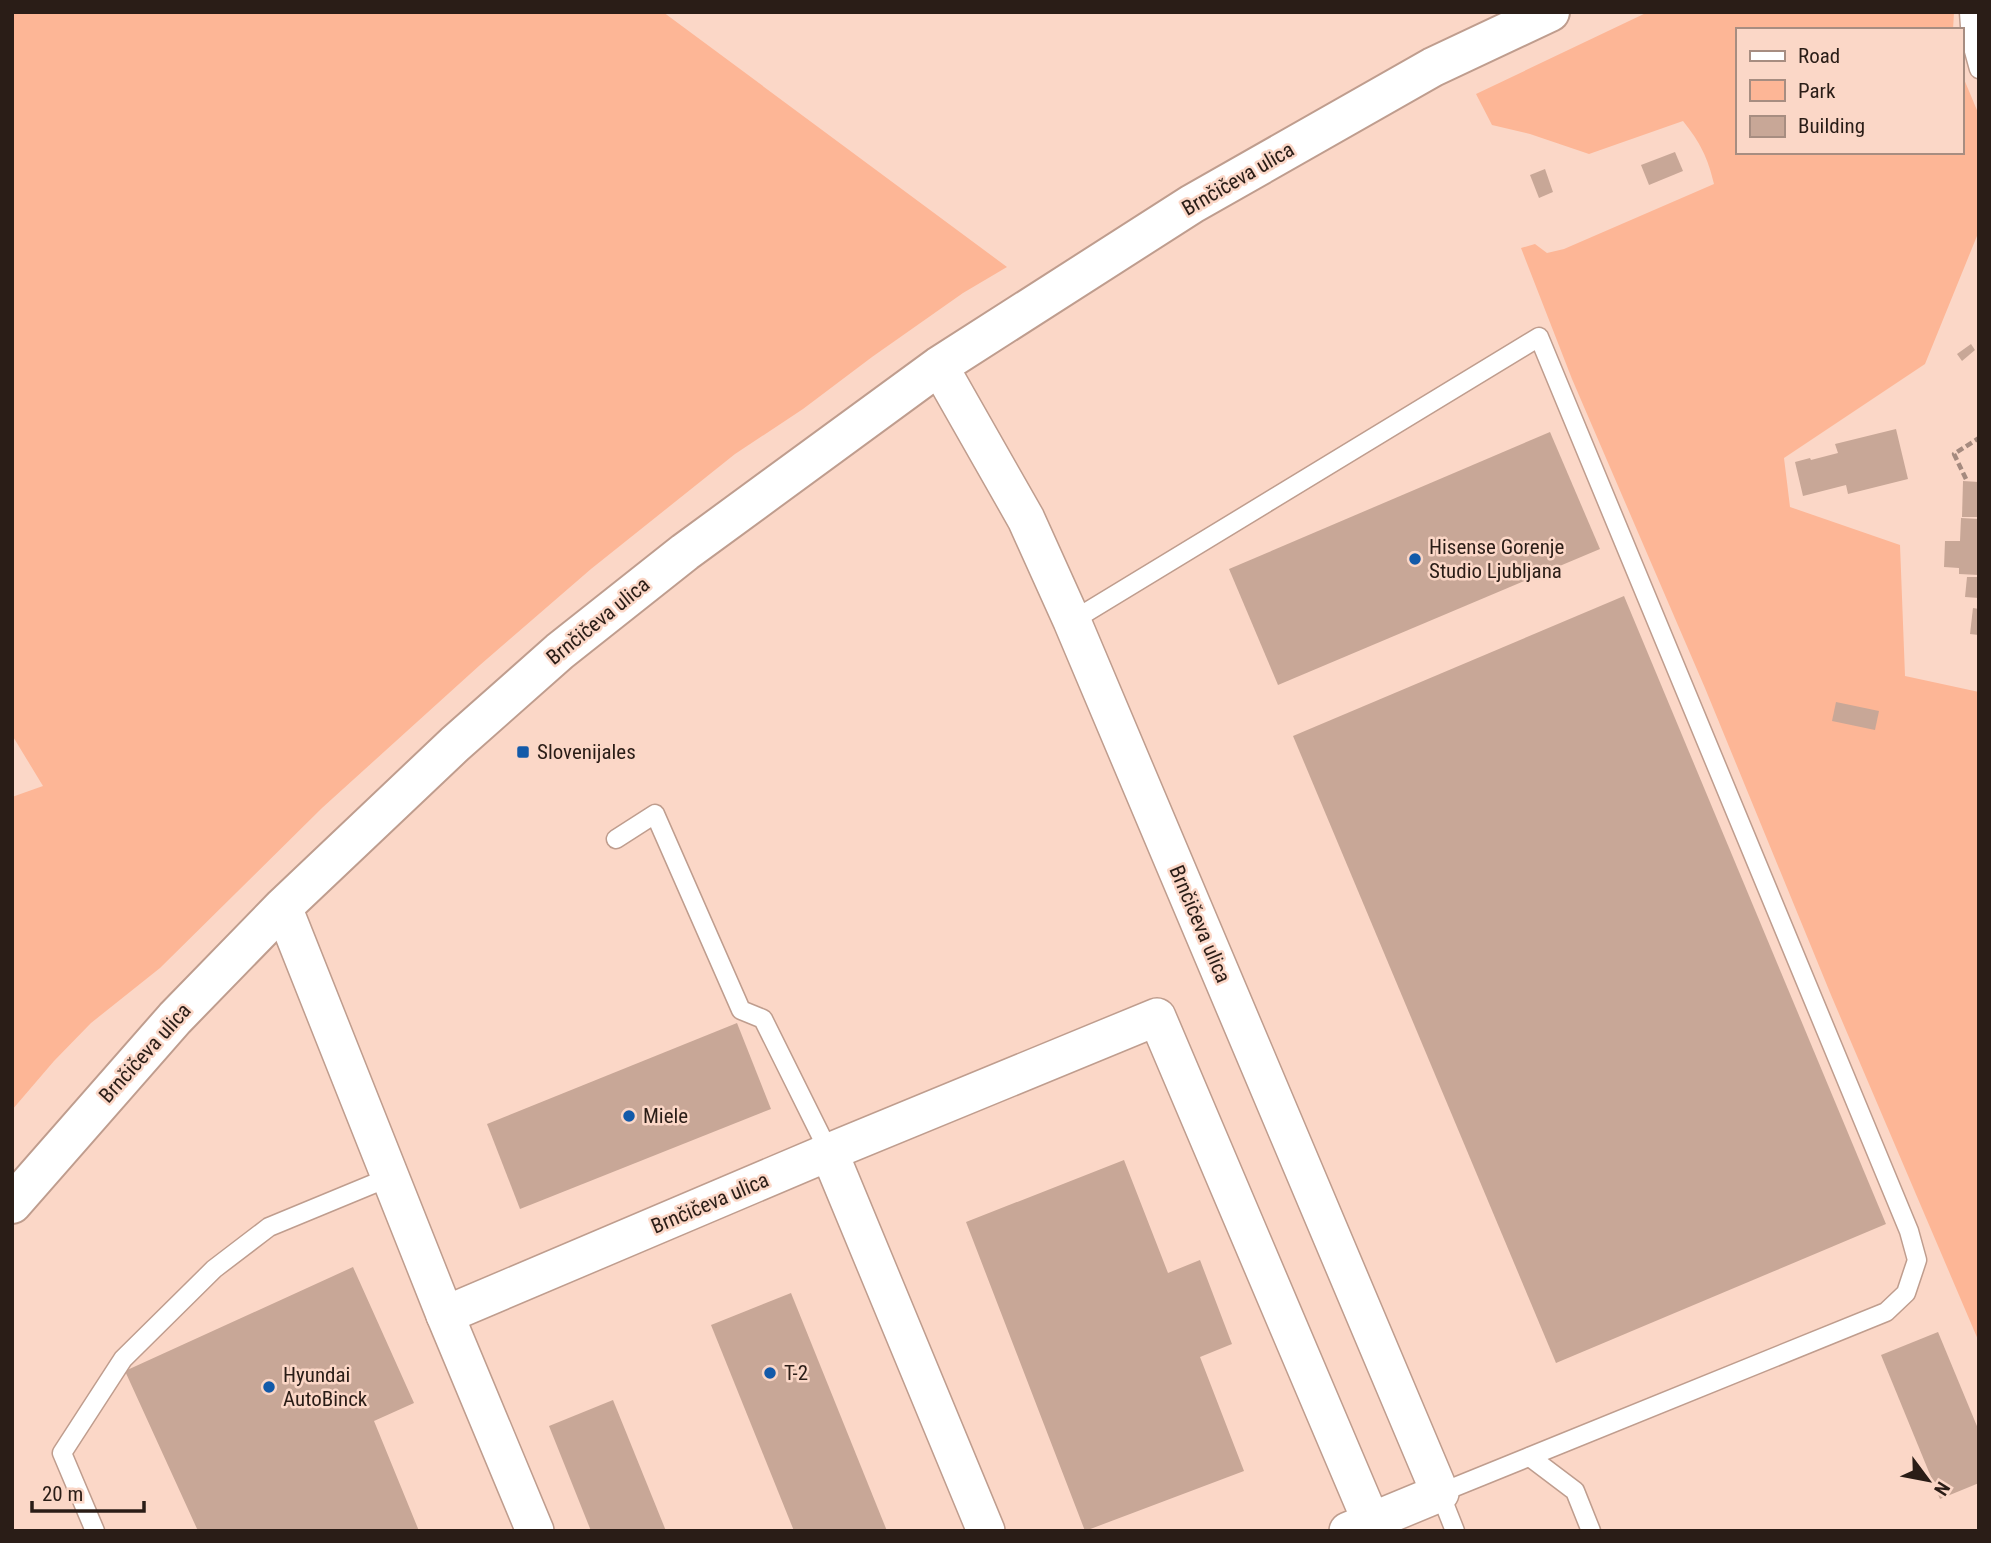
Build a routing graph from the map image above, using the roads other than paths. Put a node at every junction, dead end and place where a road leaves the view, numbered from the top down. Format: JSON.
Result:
{"nodes":[{"id":1,"x":1549,"y":12,"type":"edge"},
{"id":2,"x":1969,"y":12,"type":"edge"},
{"id":3,"x":1979,"y":69,"type":"edge"},
{"id":4,"x":939,"y":366,"type":"junction"},
{"id":5,"x":1072,"y":621,"type":"junction"},
{"id":6,"x":615,"y":839,"type":"dead end"},
{"id":7,"x":283,"y":907,"type":"junction"},
{"id":8,"x":829,"y":1152,"type":"junction"},
{"id":9,"x":390,"y":1177,"type":"junction"},
{"id":10,"x":12,"y":1204,"type":"edge"},
{"id":11,"x":445,"y":1315,"type":"junction"},
{"id":12,"x":1530,"y":1457,"type":"junction"},
{"id":13,"x":1440,"y":1493,"type":"junction"},
{"id":14,"x":1359,"y":1526,"type":"edge"},
{"id":15,"x":95,"y":1531,"type":"edge"},
{"id":16,"x":535,"y":1531,"type":"edge"},
{"id":17,"x":986,"y":1531,"type":"edge"},
{"id":18,"x":1455,"y":1531,"type":"edge"},
{"id":19,"x":1591,"y":1531,"type":"edge"}],
"edges":[{"from":1,"to":4,"type":"street","name":"Brnčičeva ulica"},
{"from":2,"to":3,"type":"lane"},
{"from":4,"to":5,"type":"street","name":"Brnčičeva ulica"},
{"from":4,"to":7,"type":"street","name":"Brnčičeva ulica"},
{"from":5,"to":12,"type":"lane"},
{"from":5,"to":13,"type":"street","name":"Brnčičeva ulica"},
{"from":6,"to":8,"type":"lane"},
{"from":7,"to":9,"type":"street"},
{"from":7,"to":10,"type":"street","name":"Brnčičeva ulica"},
{"from":8,"to":11,"type":"street","name":"Brnčičeva ulica"},
{"from":8,"to":14,"type":"street","name":"Brnčičeva ulica"},
{"from":8,"to":17,"type":"street"},
{"from":9,"to":11,"type":"street"},
{"from":9,"to":15,"type":"lane"},
{"from":11,"to":16,"type":"street"},
{"from":12,"to":13,"type":"lane"},
{"from":12,"to":19,"type":"lane"},
{"from":13,"to":14,"type":"street"},
{"from":13,"to":18,"type":"lane"}]}
